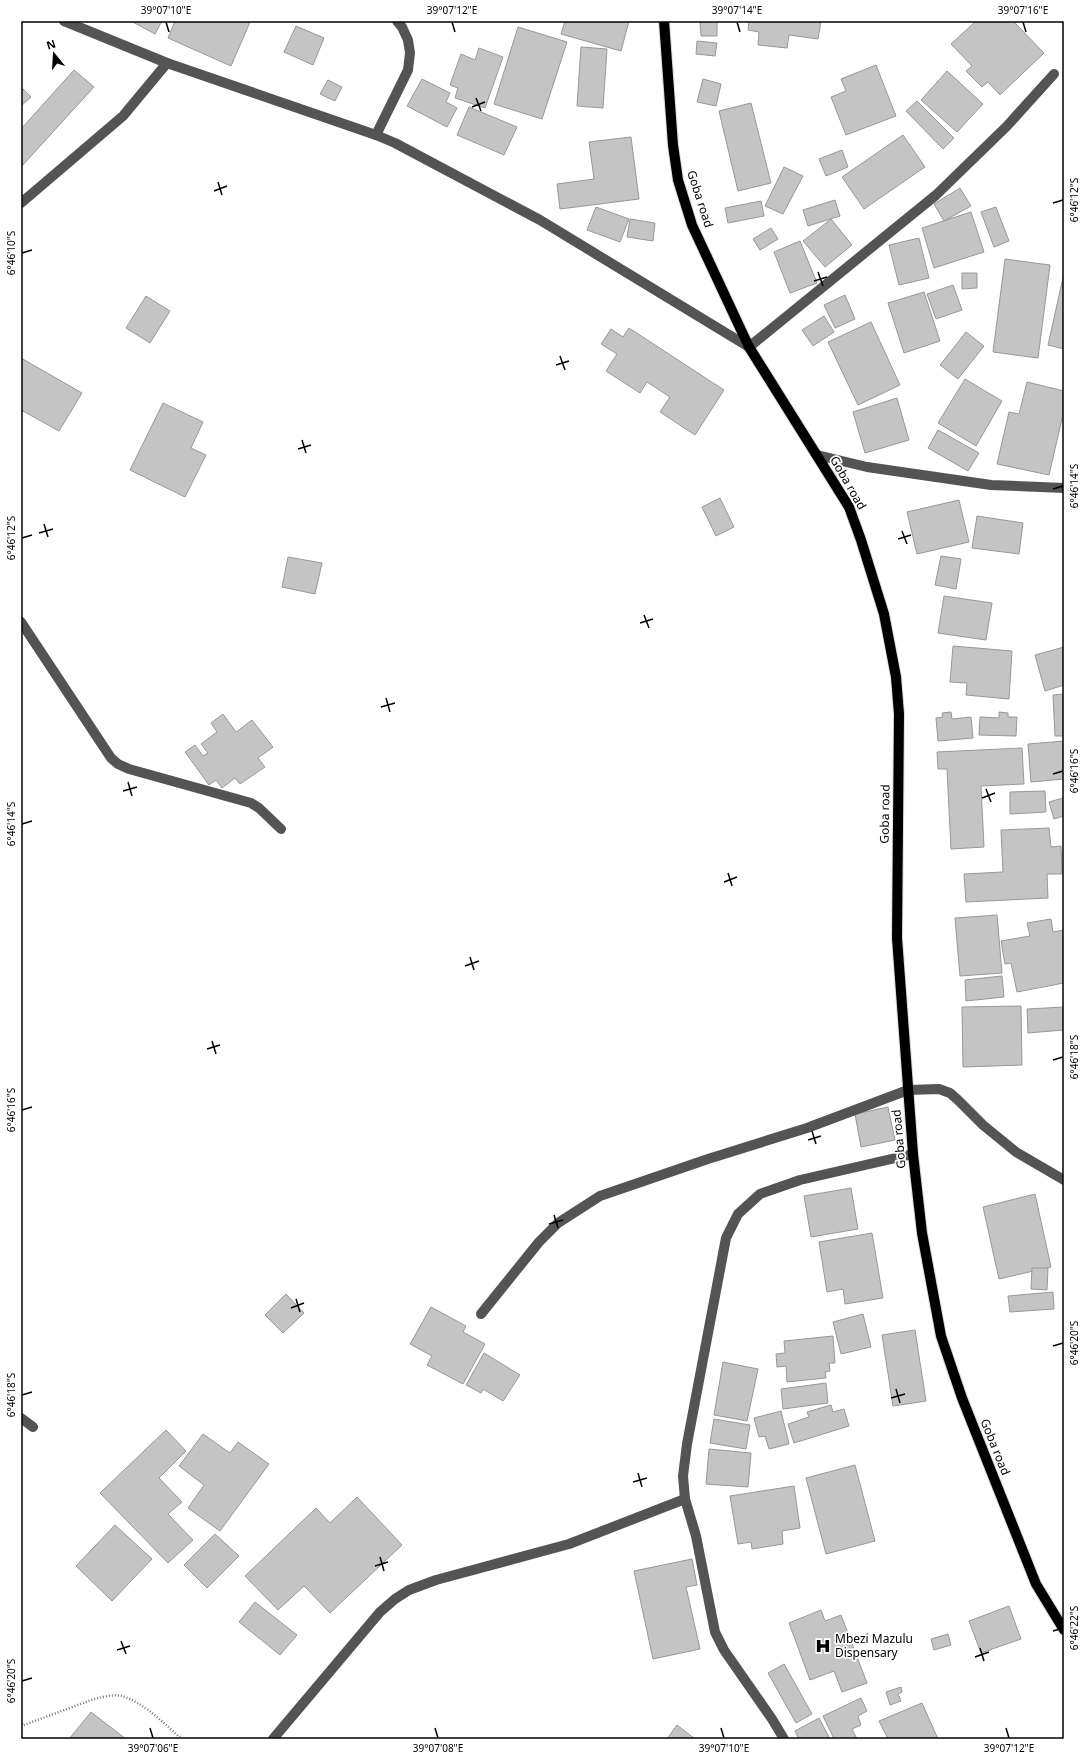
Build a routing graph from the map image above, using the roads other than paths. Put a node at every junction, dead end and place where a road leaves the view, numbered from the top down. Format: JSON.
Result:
{"nodes":[{"id":1,"x":64,"y":21,"type":"edge"},
{"id":2,"x":397,"y":21,"type":"edge"},
{"id":3,"x":664,"y":21,"type":"edge"},
{"id":4,"x":167,"y":63,"type":"junction"},
{"id":5,"x":1054,"y":74,"type":"dead end"},
{"id":6,"x":376,"y":134,"type":"junction"},
{"id":7,"x":21,"y":203,"type":"edge"},
{"id":8,"x":749,"y":348,"type":"junction"},
{"id":9,"x":817,"y":455,"type":"junction"},
{"id":10,"x":1064,"y":488,"type":"edge"},
{"id":11,"x":21,"y":622,"type":"edge"},
{"id":12,"x":281,"y":828,"type":"dead end"},
{"id":13,"x":908,"y":1090,"type":"junction"},
{"id":14,"x":913,"y":1154,"type":"junction"},
{"id":15,"x":1064,"y":1180,"type":"edge"},
{"id":16,"x":481,"y":1314,"type":"dead end"},
{"id":17,"x":21,"y":1418,"type":"edge"},
{"id":18,"x":32,"y":1427,"type":"dead end"},
{"id":19,"x":685,"y":1499,"type":"junction"},
{"id":20,"x":1064,"y":1630,"type":"edge"},
{"id":21,"x":273,"y":1739,"type":"edge"},
{"id":22,"x":784,"y":1739,"type":"edge"}],
"edges":[{"from":1,"to":4,"type":"street"},
{"from":2,"to":6,"type":"street"},
{"from":3,"to":8,"type":"main road","name":"Goba road"},
{"from":4,"to":6,"type":"street"},
{"from":4,"to":7,"type":"street"},
{"from":5,"to":8,"type":"street"},
{"from":6,"to":8,"type":"street"},
{"from":8,"to":9,"type":"main road","name":"Goba road"},
{"from":9,"to":10,"type":"street"},
{"from":9,"to":13,"type":"main road","name":"Goba road"},
{"from":11,"to":12,"type":"street"},
{"from":13,"to":14,"type":"main road","name":"Goba road"},
{"from":13,"to":15,"type":"street"},
{"from":13,"to":16,"type":"street"},
{"from":14,"to":19,"type":"street"},
{"from":14,"to":20,"type":"main road","name":"Goba road"},
{"from":17,"to":18,"type":"street"},
{"from":19,"to":21,"type":"street"},
{"from":19,"to":22,"type":"street"}]}
